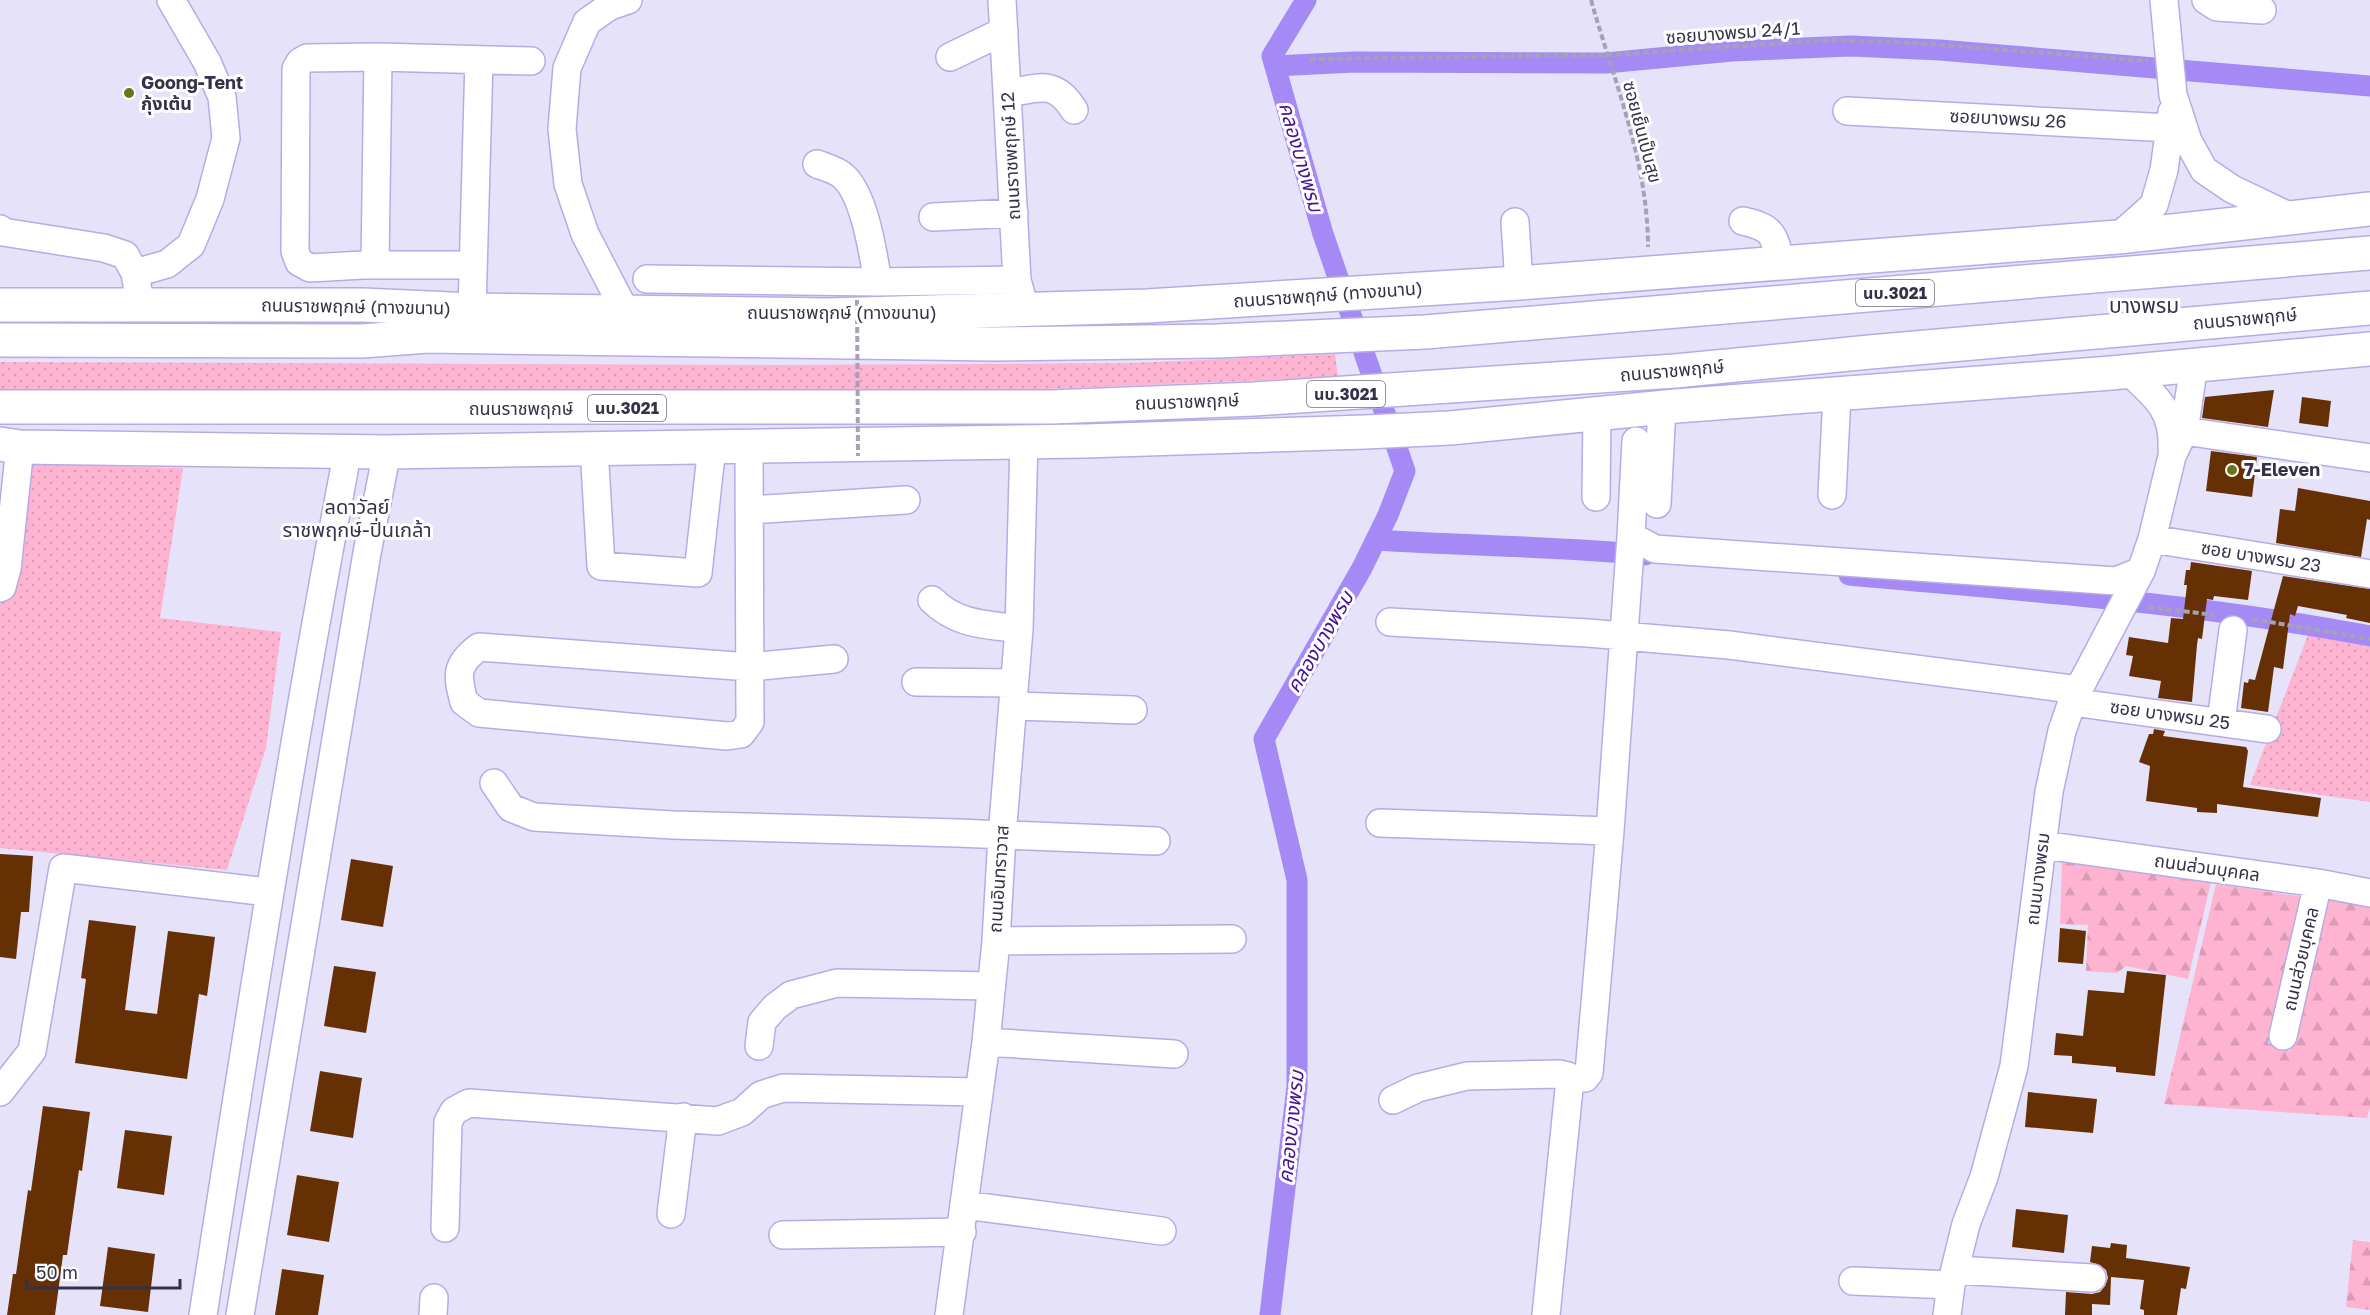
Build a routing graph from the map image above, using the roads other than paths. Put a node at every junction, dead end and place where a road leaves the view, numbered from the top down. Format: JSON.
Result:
{"nodes":[{"id":1,"x":171,"y":0,"type":"edge"},
{"id":2,"x":628,"y":0,"type":"edge"},
{"id":3,"x":1002,"y":0,"type":"edge"},
{"id":4,"x":2164,"y":0,"type":"edge"},
{"id":5,"x":2206,"y":0,"type":"edge"},
{"id":6,"x":2262,"y":10,"type":"dead end"},
{"id":7,"x":1004,"y":31,"type":"junction"},
{"id":8,"x":378,"y":57,"type":"junction"},
{"id":9,"x":950,"y":57,"type":"dead end"},
{"id":10,"x":479,"y":60,"type":"junction"},
{"id":11,"x":531,"y":61,"type":"dead end"},
{"id":12,"x":2168,"y":74,"type":"junction"},
{"id":13,"x":1008,"y":93,"type":"junction"},
{"id":14,"x":1074,"y":110,"type":"dead end"},
{"id":15,"x":1847,"y":111,"type":"dead end"},
{"id":16,"x":2170,"y":128,"type":"junction"},
{"id":17,"x":817,"y":164,"type":"dead end"},
{"id":18,"x":2370,"y":209,"type":"edge"},
{"id":19,"x":1014,"y":213,"type":"junction"},
{"id":20,"x":933,"y":217,"type":"dead end"},
{"id":21,"x":2295,"y":219,"type":"junction"},
{"id":22,"x":1743,"y":221,"type":"dead end"},
{"id":23,"x":1515,"y":222,"type":"dead end"},
{"id":24,"x":0,"y":229,"type":"edge"},
{"id":25,"x":2118,"y":237,"type":"junction"},
{"id":26,"x":2368,"y":253,"type":"edge"},
{"id":27,"x":1781,"y":264,"type":"junction"},
{"id":28,"x":369,"y":265,"type":"junction"},
{"id":29,"x":473,"y":265,"type":"junction"},
{"id":30,"x":135,"y":273,"type":"junction"},
{"id":31,"x":647,"y":279,"type":"dead end"},
{"id":32,"x":878,"y":282,"type":"junction"},
{"id":33,"x":1519,"y":283,"type":"junction"},
{"id":34,"x":1021,"y":296,"type":"junction"},
{"id":35,"x":0,"y":305,"type":"edge"},
{"id":36,"x":153,"y":305,"type":"junction"},
{"id":37,"x":363,"y":305,"type":"junction"},
{"id":38,"x":2362,"y":308,"type":"edge"},
{"id":39,"x":472,"y":310,"type":"junction"},
{"id":40,"x":626,"y":311,"type":"junction"},
{"id":41,"x":427,"y":336,"type":"junction"},
{"id":42,"x":0,"y":340,"type":"edge"},
{"id":43,"x":2370,"y":349,"type":"edge"},
{"id":44,"x":1870,"y":352,"type":"junction"},
{"id":45,"x":2194,"y":365,"type":"junction"},
{"id":46,"x":2128,"y":371,"type":"junction"},
{"id":47,"x":1837,"y":395,"type":"junction"},
{"id":48,"x":0,"y":407,"type":"edge"},
{"id":49,"x":1669,"y":407,"type":"junction"},
{"id":50,"x":404,"y":409,"type":"junction"},
{"id":51,"x":1598,"y":414,"type":"junction"},
{"id":52,"x":2184,"y":431,"type":"junction"},
{"id":53,"x":7,"y":441,"type":"edge"},
{"id":54,"x":1024,"y":441,"type":"junction"},
{"id":55,"x":1636,"y":441,"type":"dead end"},
{"id":56,"x":712,"y":446,"type":"junction"},
{"id":57,"x":749,"y":446,"type":"junction"},
{"id":58,"x":594,"y":448,"type":"junction"},
{"id":59,"x":348,"y":450,"type":"junction"},
{"id":60,"x":387,"y":452,"type":"junction"},
{"id":61,"x":2172,"y":456,"type":"junction"},
{"id":62,"x":2370,"y":458,"type":"edge"},
{"id":63,"x":1832,"y":495,"type":"dead end"},
{"id":64,"x":1596,"y":497,"type":"dead end"},
{"id":65,"x":906,"y":500,"type":"dead end"},
{"id":66,"x":1657,"y":504,"type":"dead end"},
{"id":67,"x":6,"y":510,"type":"edge"},
{"id":68,"x":749,"y":510,"type":"junction"},
{"id":69,"x":2152,"y":539,"type":"junction"},
{"id":70,"x":1630,"y":545,"type":"junction"},
{"id":71,"x":2370,"y":574,"type":"edge"},
{"id":72,"x":2139,"y":575,"type":"junction"},
{"id":73,"x":0,"y":588,"type":"edge"},
{"id":74,"x":932,"y":600,"type":"dead end"},
{"id":75,"x":1389,"y":622,"type":"dead end"},
{"id":76,"x":1019,"y":629,"type":"junction"},
{"id":77,"x":2233,"y":630,"type":"dead end"},
{"id":78,"x":1624,"y":636,"type":"junction"},
{"id":79,"x":834,"y":659,"type":"dead end"},
{"id":80,"x":750,"y":667,"type":"junction"},
{"id":81,"x":916,"y":682,"type":"dead end"},
{"id":82,"x":1013,"y":695,"type":"junction"},
{"id":83,"x":2076,"y":696,"type":"junction"},
{"id":84,"x":1133,"y":710,"type":"dead end"},
{"id":85,"x":2221,"y":722,"type":"junction"},
{"id":86,"x":2267,"y":729,"type":"dead end"},
{"id":87,"x":494,"y":783,"type":"dead end"},
{"id":88,"x":1380,"y":823,"type":"dead end"},
{"id":89,"x":1610,"y":831,"type":"junction"},
{"id":90,"x":1002,"y":836,"type":"junction"},
{"id":91,"x":1156,"y":841,"type":"dead end"},
{"id":92,"x":2043,"y":845,"type":"junction"},
{"id":93,"x":2318,"y":883,"type":"junction"},
{"id":94,"x":268,"y":892,"type":"junction"},
{"id":95,"x":2370,"y":893,"type":"edge"},
{"id":96,"x":1232,"y":939,"type":"dead end"},
{"id":97,"x":996,"y":941,"type":"junction"},
{"id":98,"x":991,"y":986,"type":"junction"},
{"id":99,"x":2283,"y":1036,"type":"dead end"},
{"id":100,"x":986,"y":1042,"type":"junction"},
{"id":101,"x":759,"y":1046,"type":"dead end"},
{"id":102,"x":1174,"y":1054,"type":"dead end"},
{"id":103,"x":1570,"y":1079,"type":"junction"},
{"id":104,"x":0,"y":1092,"type":"edge"},
{"id":105,"x":979,"y":1092,"type":"junction"},
{"id":106,"x":1393,"y":1100,"type":"dead end"},
{"id":107,"x":683,"y":1117,"type":"junction"},
{"id":108,"x":965,"y":1205,"type":"junction"},
{"id":109,"x":670,"y":1214,"type":"dead end"},
{"id":110,"x":445,"y":1228,"type":"dead end"},
{"id":111,"x":1162,"y":1231,"type":"dead end"},
{"id":112,"x":962,"y":1232,"type":"junction"},
{"id":113,"x":783,"y":1235,"type":"dead end"},
{"id":114,"x":1953,"y":1277,"type":"junction"},
{"id":115,"x":2092,"y":1278,"type":"dead end"},
{"id":116,"x":1853,"y":1281,"type":"dead end"},
{"id":117,"x":203,"y":1315,"type":"edge"},
{"id":118,"x":240,"y":1315,"type":"edge"},
{"id":119,"x":949,"y":1315,"type":"edge"},
{"id":120,"x":1546,"y":1315,"type":"edge"},
{"id":121,"x":1947,"y":1315,"type":"edge"}],
"edges":[{"from":1,"to":30,"type":"street"},
{"from":2,"to":40,"type":"street"},
{"from":3,"to":7,"type":"street","name":"ถนนราชพฤกษ์ 12"},
{"from":4,"to":12,"type":"street"},
{"from":5,"to":6,"type":"street"},
{"from":7,"to":9,"type":"street"},
{"from":7,"to":13,"type":"street","name":"ถนนราชพฤกษ์ 12"},
{"from":8,"to":10,"type":"street"},
{"from":8,"to":28,"type":"street"},
{"from":8,"to":28,"type":"street"},
{"from":10,"to":11,"type":"street"},
{"from":10,"to":29,"type":"street"},
{"from":12,"to":16,"type":"street"},
{"from":12,"to":21,"type":"street"},
{"from":13,"to":14,"type":"street"},
{"from":13,"to":19,"type":"street","name":"ถนนราชพฤกษ์ 12"},
{"from":15,"to":16,"type":"street","name":"ซอยบางพรม 26"},
{"from":16,"to":25,"type":"street"},
{"from":17,"to":32,"type":"street"},
{"from":18,"to":21,"type":"main road","number":"นบ.3021"},
{"from":19,"to":20,"type":"street"},
{"from":19,"to":34,"type":"street","name":"ถนนราชพฤกษ์ 12"},
{"from":21,"to":25,"type":"main road","number":"นบ.3021"},
{"from":22,"to":27,"type":"street"},
{"from":23,"to":33,"type":"street"},
{"from":24,"to":30,"type":"street"},
{"from":25,"to":27,"type":"main road","number":"นบ.3021"},
{"from":26,"to":41,"type":"main road","number":"นบ.3021"},
{"from":27,"to":33,"type":"main road","name":"ถนนราชพฤกษ์ (ทางขนาน)","number":"นบ.3021"},
{"from":28,"to":29,"type":"street"},
{"from":28,"to":37,"type":"street"},
{"from":29,"to":39,"type":"street"},
{"from":30,"to":36,"type":"street"},
{"from":31,"to":32,"type":"street"},
{"from":32,"to":34,"type":"street"},
{"from":33,"to":34,"type":"main road","name":"ถนนราชพฤกษ์ (ทางขนาน)","number":"นบ.3021"},
{"from":34,"to":40,"type":"main road","name":"ถนนราชพฤกษ์ (ทางขนาน)","number":"นบ.3021"},
{"from":35,"to":36,"type":"main road","name":"ถนนราชพฤกษ์ (ทางขนาน)","number":"นบ.3021"},
{"from":36,"to":37,"type":"main road","name":"ถนนราชพฤกษ์ (ทางขนาน)","number":"นบ.3021"},
{"from":36,"to":41,"type":"main road"},
{"from":37,"to":39,"type":"main road","name":"ถนนราชพฤกษ์ (ทางขนาน)","number":"นบ.3021"},
{"from":38,"to":44,"type":"main road","name":"ถนนราชพฤกษ์","number":"นบ.3021"},
{"from":39,"to":40,"type":"main road","name":"ถนนราชพฤกษ์ (ทางขนาน)","number":"นบ.3021"},
{"from":41,"to":42,"type":"main road","number":"นบ.3021"},
{"from":43,"to":45,"type":"main road","name":"ถนนราชพฤกษ์","number":"นบ.3021"},
{"from":44,"to":50,"type":"main road","name":"ถนนราชพฤกษ์","number":"นบ.3021"},
{"from":44,"to":51,"type":"main road"},
{"from":45,"to":46,"type":"main road","name":"ถนนราชพฤกษ์","number":"นบ.3021"},
{"from":45,"to":52,"type":"street","name":"ถนนบางพรม"},
{"from":46,"to":47,"type":"main road","name":"ถนนราชพฤกษ์","number":"นบ.3021"},
{"from":46,"to":61,"type":"street","name":"ถนนบางพรม"},
{"from":47,"to":49,"type":"main road","name":"ถนนราชพฤกษ์","number":"นบ.3021"},
{"from":47,"to":63,"type":"street"},
{"from":48,"to":50,"type":"main road","name":"ถนนราชพฤกษ์","number":"นบ.3021"},
{"from":49,"to":51,"type":"main road","number":"นบ.3021"},
{"from":49,"to":66,"type":"street"},
{"from":50,"to":53,"type":"main road"},
{"from":51,"to":54,"type":"main road","number":"นบ.3021"},
{"from":51,"to":64,"type":"street"},
{"from":52,"to":61,"type":"street","name":"ถนนบางพรม"},
{"from":52,"to":62,"type":"street"},
{"from":53,"to":59,"type":"main road","number":"นบ.3021"},
{"from":53,"to":67,"type":"street"},
{"from":54,"to":57,"type":"main road","number":"นบ.3021"},
{"from":54,"to":76,"type":"street","name":"ถนนอินทราวาส"},
{"from":55,"to":70,"type":"street"},
{"from":56,"to":57,"type":"main road","number":"นบ.3021"},
{"from":56,"to":58,"type":"main road","number":"นบ.3021"},
{"from":56,"to":58,"type":"street"},
{"from":57,"to":68,"type":"street"},
{"from":58,"to":60,"type":"main road","number":"นบ.3021"},
{"from":59,"to":60,"type":"main road","number":"นบ.3021"},
{"from":59,"to":94,"type":"street"},
{"from":60,"to":118,"type":"street"},
{"from":61,"to":69,"type":"street","name":"ถนนบางพรม"},
{"from":65,"to":68,"type":"street"},
{"from":67,"to":73,"type":"street"},
{"from":68,"to":80,"type":"street"},
{"from":69,"to":71,"type":"street","name":"ซอย บางพรม 23"},
{"from":69,"to":72,"type":"street","name":"ถนนบางพรม"},
{"from":70,"to":72,"type":"street"},
{"from":70,"to":78,"type":"street"},
{"from":72,"to":83,"type":"street","name":"ถนนบางพรม"},
{"from":74,"to":76,"type":"street"},
{"from":75,"to":78,"type":"street","name":"ซอย บางพรม 25"},
{"from":76,"to":82,"type":"street","name":"ถนนอินทราวาส"},
{"from":77,"to":85,"type":"street"},
{"from":78,"to":83,"type":"street","name":"ซอย บางพรม 25"},
{"from":78,"to":89,"type":"street"},
{"from":79,"to":80,"type":"street"},
{"from":80,"to":80,"type":"street"},
{"from":81,"to":82,"type":"street"},
{"from":82,"to":84,"type":"street"},
{"from":82,"to":90,"type":"street","name":"ถนนอินทราวาส"},
{"from":83,"to":85,"type":"street","name":"ซอย บางพรม 25"},
{"from":83,"to":92,"type":"street","name":"ถนนบางพรม"},
{"from":85,"to":86,"type":"street","name":"ซอย บางพรม 25"},
{"from":87,"to":90,"type":"street"},
{"from":88,"to":89,"type":"street"},
{"from":89,"to":103,"type":"street"},
{"from":90,"to":91,"type":"street"},
{"from":90,"to":97,"type":"street","name":"ถนนอินทราวาส"},
{"from":92,"to":93,"type":"street","name":"ถนนส่วนบุคคล"},
{"from":92,"to":114,"type":"street","name":"ถนนบางพรม"},
{"from":93,"to":95,"type":"street","name":"ถนนส่วนบุคคล"},
{"from":93,"to":99,"type":"street","name":"ถนนส่วยบุคคล"},
{"from":94,"to":104,"type":"street"},
{"from":94,"to":117,"type":"street"},
{"from":96,"to":97,"type":"street"},
{"from":97,"to":98,"type":"street","name":"ถนนอินทราวาส"},
{"from":98,"to":100,"type":"street","name":"ถนนอินทราวาส"},
{"from":98,"to":101,"type":"street"},
{"from":100,"to":102,"type":"street"},
{"from":100,"to":105,"type":"street","name":"ถนนอินทราวาส"},
{"from":103,"to":106,"type":"street"},
{"from":103,"to":120,"type":"street"},
{"from":105,"to":107,"type":"street"},
{"from":105,"to":108,"type":"street","name":"ถนนอินทราวาส"},
{"from":107,"to":109,"type":"street"},
{"from":107,"to":110,"type":"street"},
{"from":108,"to":111,"type":"street"},
{"from":108,"to":112,"type":"street","name":"ถนนอินทราวาส"},
{"from":112,"to":113,"type":"street"},
{"from":112,"to":119,"type":"street","name":"ถนนอินทราวาส"},
{"from":114,"to":115,"type":"street"},
{"from":114,"to":116,"type":"street"},
{"from":114,"to":121,"type":"street","name":"ถนนบางพรม"}]}
